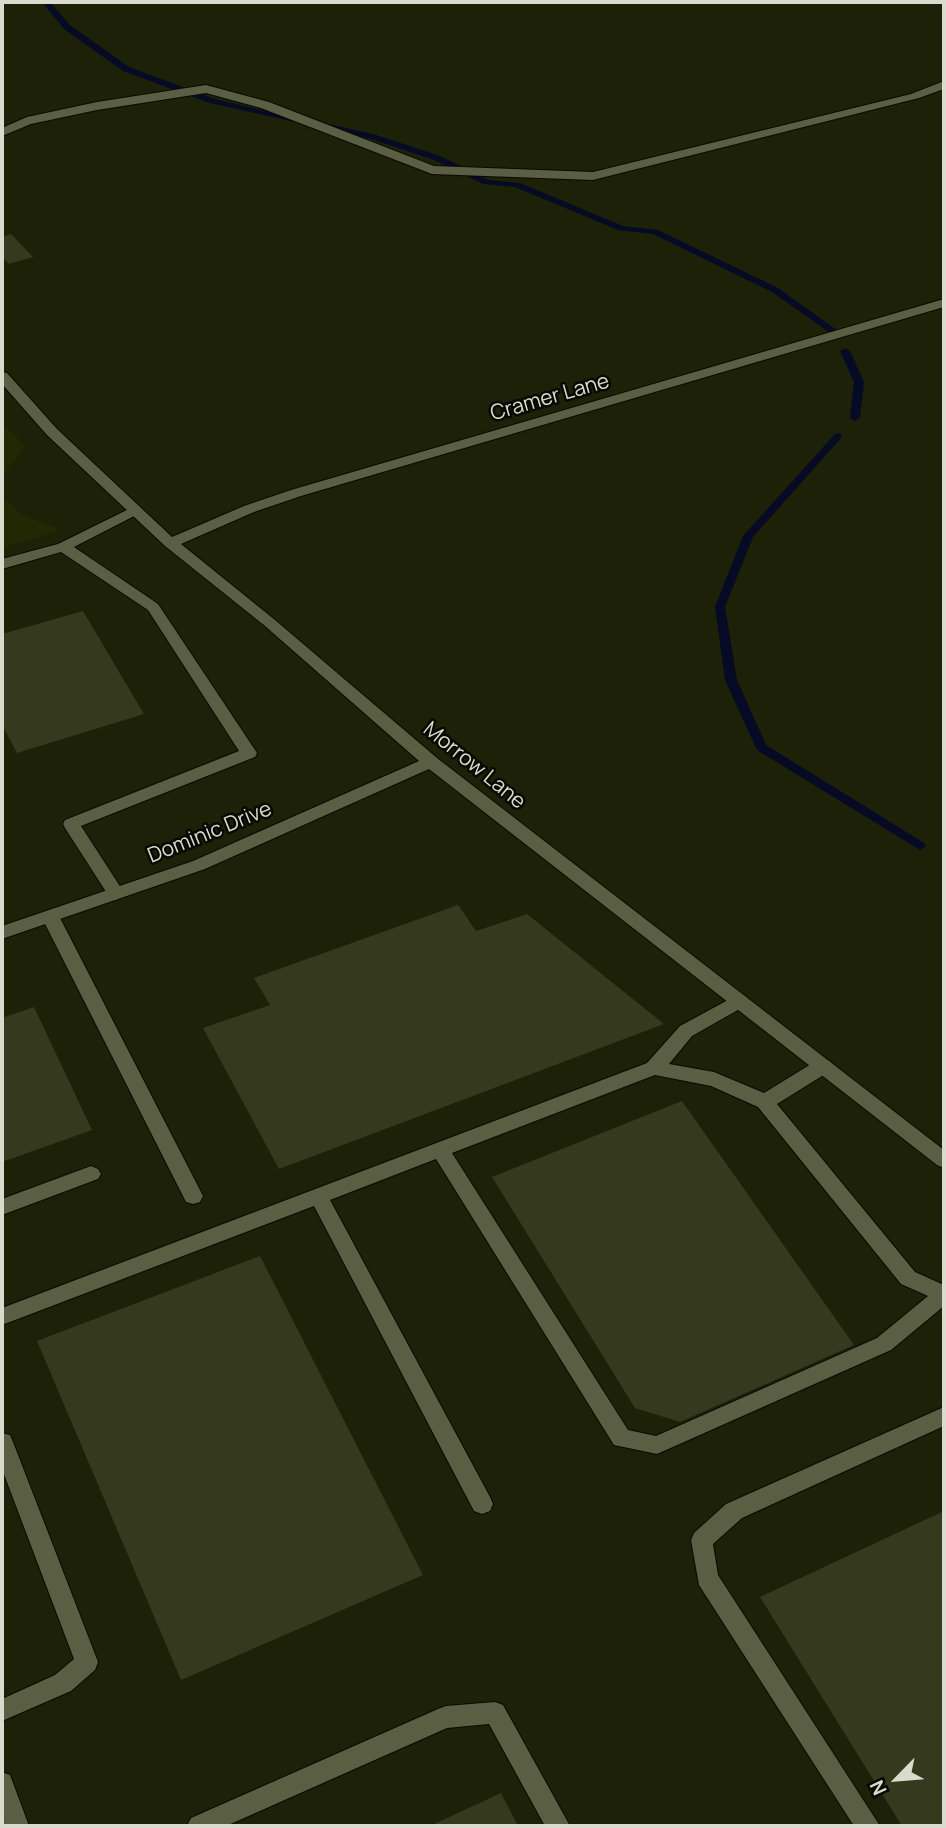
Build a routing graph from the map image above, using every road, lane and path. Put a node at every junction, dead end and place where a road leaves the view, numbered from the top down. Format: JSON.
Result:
{"nodes":[{"id":1,"x":944,"y":85,"type":"edge"},
{"id":2,"x":2,"y":132,"type":"edge"},
{"id":3,"x":944,"y":303,"type":"edge"},
{"id":4,"x":2,"y":376,"type":"edge"},
{"id":5,"x":135,"y":509,"type":"junction"},
{"id":6,"x":170,"y":543,"type":"junction"},
{"id":7,"x":63,"y":547,"type":"junction"},
{"id":8,"x":2,"y":564,"type":"edge"},
{"id":9,"x":431,"y":762,"type":"junction"},
{"id":10,"x":116,"y":894,"type":"junction"},
{"id":11,"x":50,"y":916,"type":"junction"},
{"id":12,"x":2,"y":933,"type":"edge"},
{"id":13,"x":739,"y":1001,"type":"junction"},
{"id":14,"x":823,"y":1066,"type":"junction"},
{"id":15,"x":654,"y":1068,"type":"junction"},
{"id":16,"x":765,"y":1102,"type":"junction"},
{"id":17,"x":440,"y":1150,"type":"junction"},
{"id":18,"x":944,"y":1160,"type":"edge"},
{"id":19,"x":92,"y":1174,"type":"dead end"},
{"id":20,"x":193,"y":1196,"type":"dead end"},
{"id":21,"x":318,"y":1196,"type":"junction"},
{"id":22,"x":2,"y":1207,"type":"edge"},
{"id":23,"x":944,"y":1295,"type":"edge"},
{"id":24,"x":2,"y":1317,"type":"edge"},
{"id":25,"x":944,"y":1416,"type":"edge"},
{"id":26,"x":2,"y":1442,"type":"edge"},
{"id":27,"x":482,"y":1504,"type":"dead end"},
{"id":28,"x":2,"y":1710,"type":"edge"},
{"id":29,"x":2,"y":1783,"type":"edge"},
{"id":30,"x":17,"y":1826,"type":"edge"},
{"id":31,"x":199,"y":1826,"type":"edge"},
{"id":32,"x":558,"y":1826,"type":"edge"},
{"id":33,"x":867,"y":1826,"type":"edge"}],
"edges":[{"from":1,"to":2,"type":"street"},
{"from":3,"to":6,"type":"street","name":"Cramer Lane"},
{"from":4,"to":5,"type":"street","name":"Morrow Lane"},
{"from":5,"to":6,"type":"street","name":"Morrow Lane"},
{"from":5,"to":7,"type":"street"},
{"from":6,"to":9,"type":"street","name":"Morrow Lane"},
{"from":7,"to":8,"type":"street"},
{"from":7,"to":10,"type":"street"},
{"from":9,"to":10,"type":"street","name":"Dominic Drive"},
{"from":9,"to":13,"type":"street","name":"Morrow Lane"},
{"from":10,"to":11,"type":"street","name":"Dominic Drive"},
{"from":11,"to":12,"type":"street","name":"Dominic Drive"},
{"from":11,"to":20,"type":"street"},
{"from":13,"to":14,"type":"street","name":"Morrow Lane"},
{"from":13,"to":15,"type":"street"},
{"from":14,"to":16,"type":"street"},
{"from":14,"to":18,"type":"street","name":"Morrow Lane"},
{"from":15,"to":16,"type":"street"},
{"from":15,"to":17,"type":"street"},
{"from":16,"to":23,"type":"street"},
{"from":17,"to":21,"type":"street"},
{"from":17,"to":23,"type":"street"},
{"from":19,"to":22,"type":"street"},
{"from":21,"to":24,"type":"street"},
{"from":21,"to":27,"type":"street"},
{"from":25,"to":33,"type":"street"},
{"from":26,"to":28,"type":"street"},
{"from":29,"to":30,"type":"street"},
{"from":31,"to":32,"type":"street"}]}
